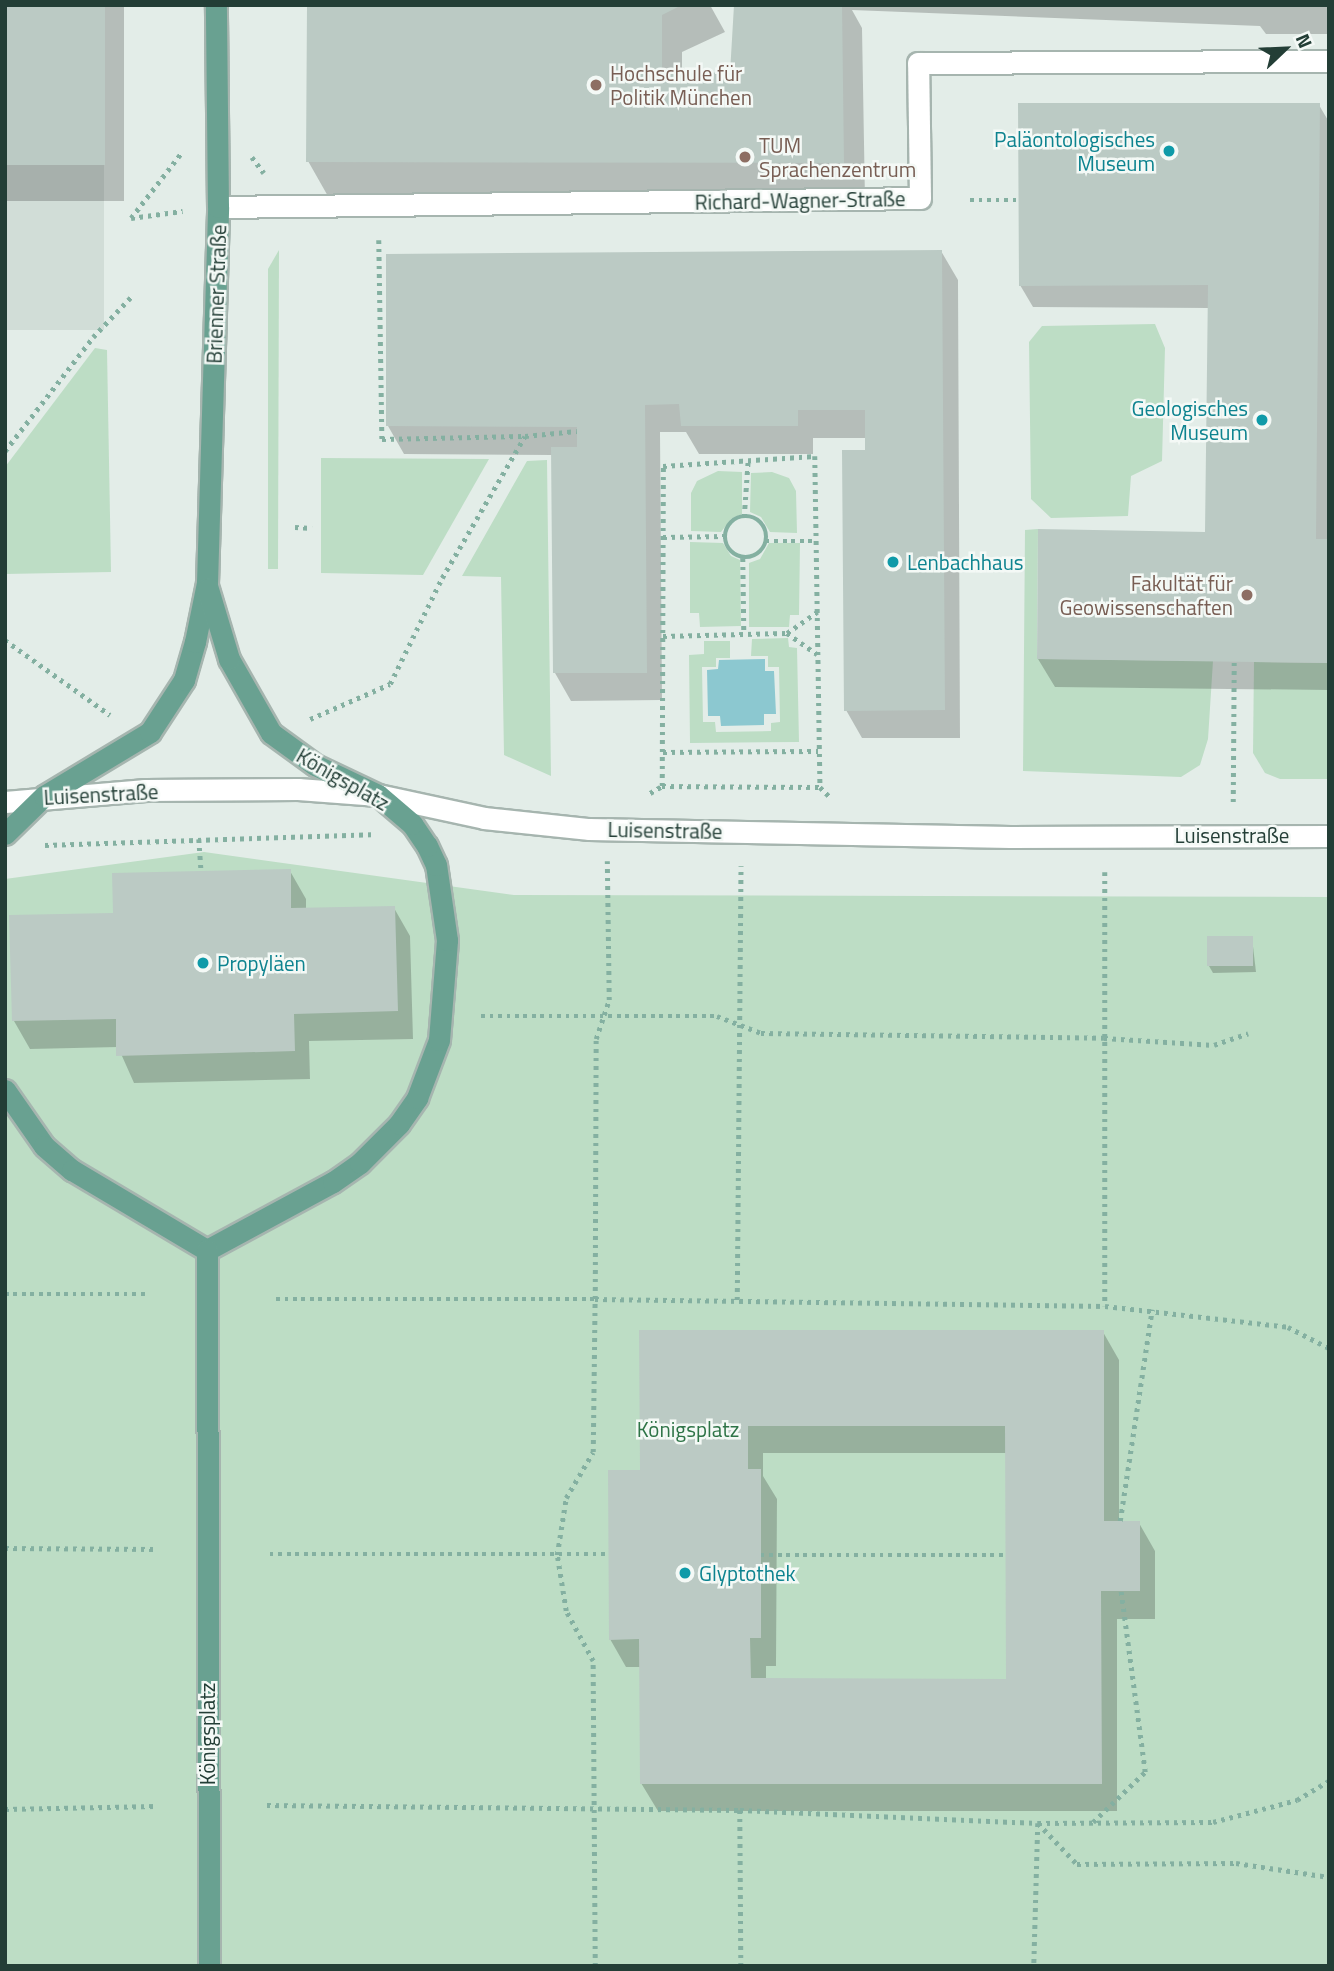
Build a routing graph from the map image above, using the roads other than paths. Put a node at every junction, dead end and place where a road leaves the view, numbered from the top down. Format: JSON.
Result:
{"nodes":[{"id":1,"x":216,"y":5,"type":"edge"},
{"id":2,"x":1329,"y":61,"type":"edge"},
{"id":3,"x":218,"y":207,"type":"junction"},
{"id":4,"x":207,"y":583,"type":"junction"},
{"id":5,"x":378,"y":795,"type":"junction"},
{"id":6,"x":44,"y":796,"type":"junction"},
{"id":7,"x":5,"y":802,"type":"edge"},
{"id":8,"x":5,"y":834,"type":"edge"},
{"id":9,"x":1329,"y":836,"type":"edge"},
{"id":10,"x":5,"y":1090,"type":"edge"},
{"id":11,"x":207,"y":1250,"type":"junction"},
{"id":12,"x":208,"y":1966,"type":"edge"}],
"edges":[{"from":1,"to":3,"type":"main road","name":"Brienner Straße"},
{"from":2,"to":3,"type":"street","name":"Richard-Wagner-Straße"},
{"from":3,"to":4,"type":"main road","name":"Brienner Straße"},
{"from":4,"to":5,"type":"main road","name":"Königsplatz"},
{"from":4,"to":6,"type":"main road"},
{"from":5,"to":6,"type":"street","name":"Luisenstraße"},
{"from":5,"to":9,"type":"street","name":"Luisenstraße"},
{"from":5,"to":11,"type":"main road","name":"Königsplatz"},
{"from":6,"to":7,"type":"street","name":"Luisenstraße"},
{"from":6,"to":8,"type":"main road"},
{"from":10,"to":11,"type":"main road"},
{"from":11,"to":12,"type":"main road","name":"Königsplatz"}]}
